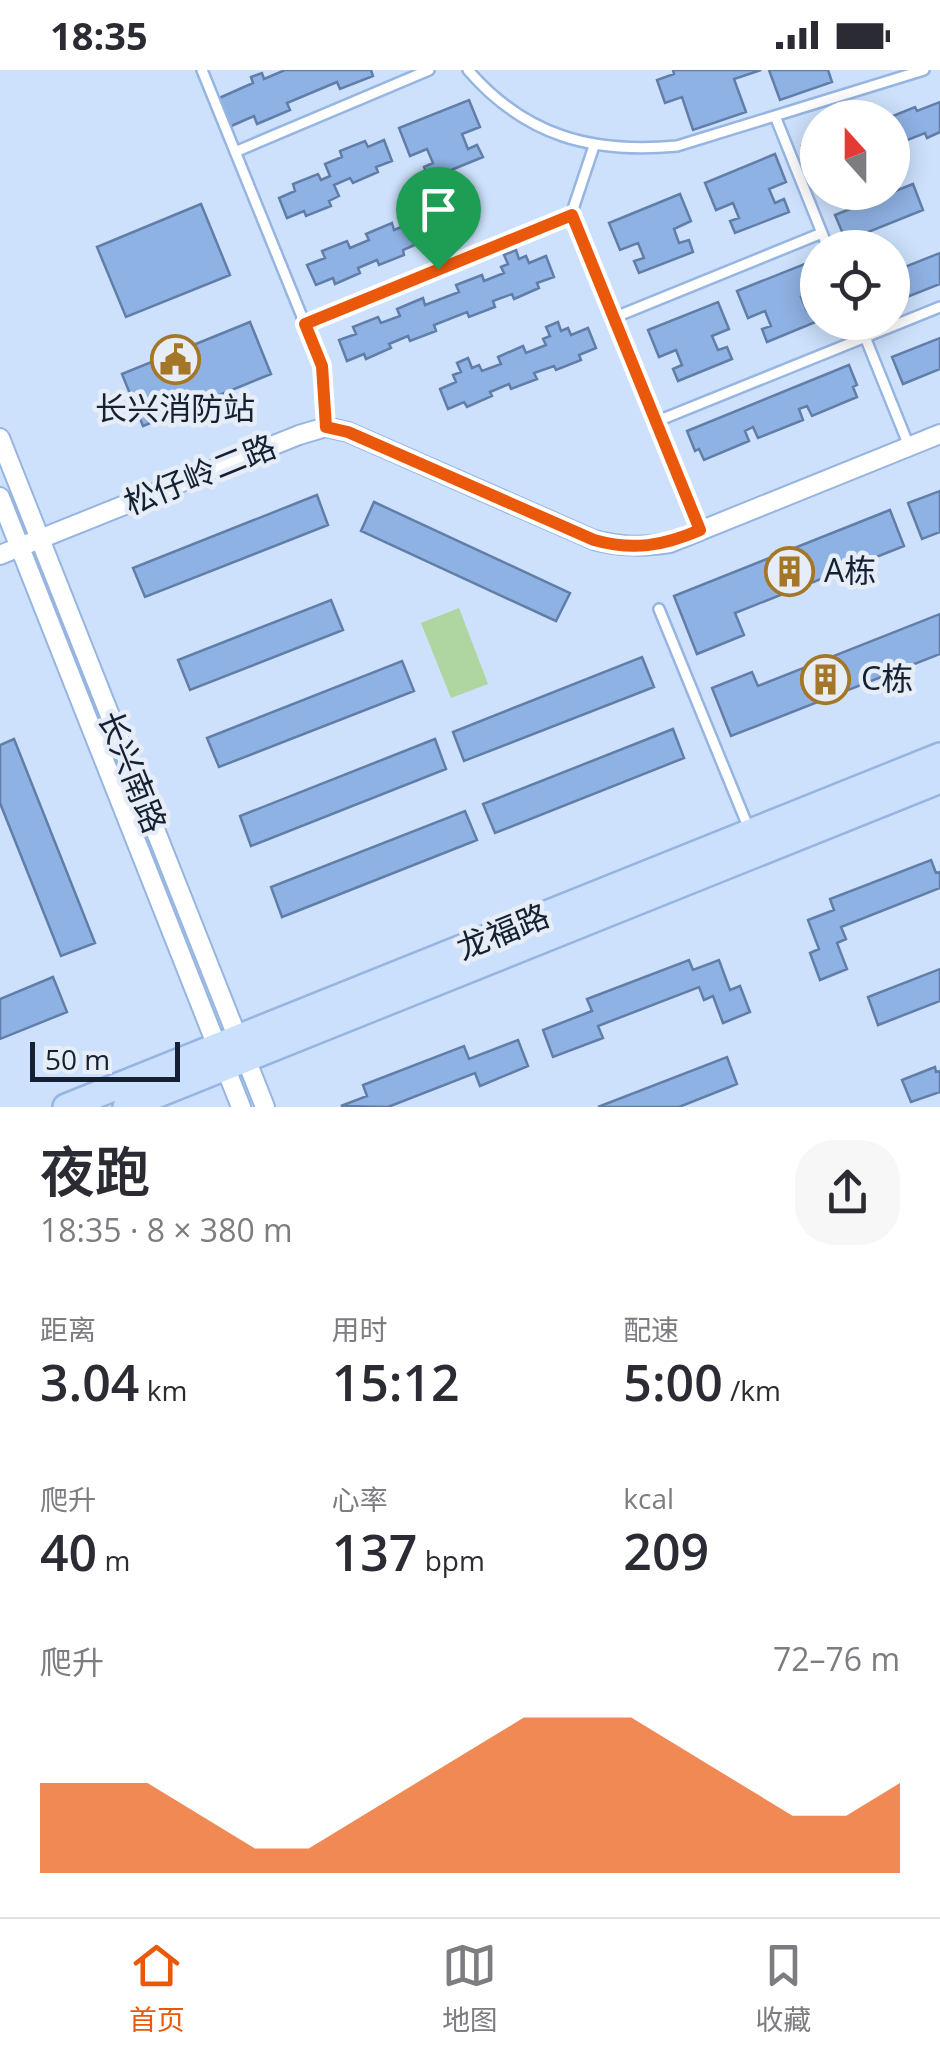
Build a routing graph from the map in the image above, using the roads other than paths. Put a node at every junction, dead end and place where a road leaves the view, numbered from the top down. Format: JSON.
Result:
{"nodes":[{"id":1,"x":202,"y":70,"type":"edge"},
{"id":2,"x":429,"y":70,"type":"edge"},
{"id":3,"x":468,"y":70,"type":"edge"},
{"id":4,"x":924,"y":70,"type":"edge"},
{"id":5,"x":775,"y":116,"type":"junction"},
{"id":6,"x":594,"y":146,"type":"junction"},
{"id":7,"x":235,"y":152,"type":"junction"},
{"id":8,"x":572,"y":215,"type":"junction"},
{"id":9,"x":821,"y":230,"type":"edge"},
{"id":10,"x":800,"y":242,"type":"edge"},
{"id":11,"x":940,"y":306,"type":"edge"},
{"id":12,"x":613,"y":318,"type":"junction"},
{"id":13,"x":910,"y":318,"type":"edge"},
{"id":14,"x":305,"y":324,"type":"junction"},
{"id":15,"x":858,"y":340,"type":"edge"},
{"id":16,"x":866,"y":340,"type":"edge"},
{"id":17,"x":656,"y":422,"type":"junction"},
{"id":18,"x":326,"y":427,"type":"junction"},
{"id":19,"x":940,"y":434,"type":"edge"},
{"id":20,"x":0,"y":438,"type":"edge"},
{"id":21,"x":909,"y":446,"type":"junction"},
{"id":22,"x":0,"y":498,"type":"edge"},
{"id":23,"x":700,"y":530,"type":"junction"},
{"id":24,"x":40,"y":539,"type":"junction"},
{"id":25,"x":20,"y":547,"type":"junction"},
{"id":26,"x":0,"y":555,"type":"edge"},
{"id":27,"x":659,"y":610,"type":"dead end"},
{"id":28,"x":940,"y":756,"type":"edge"},
{"id":29,"x":940,"y":780,"type":"edge"},
{"id":30,"x":754,"y":843,"type":"junction"},
{"id":31,"x":232,"y":1053,"type":"junction"},
{"id":32,"x":66,"y":1107,"type":"edge"},
{"id":33,"x":126,"y":1107,"type":"edge"},
{"id":34,"x":241,"y":1107,"type":"edge"},
{"id":35,"x":265,"y":1107,"type":"edge"}],
"edges":[{"from":1,"to":7,"type":"lane"},
{"from":2,"to":7,"type":"lane"},
{"from":3,"to":6,"type":"lane"},
{"from":4,"to":5,"type":"lane"},
{"from":5,"to":6,"type":"lane"},
{"from":5,"to":9,"type":"lane"},
{"from":6,"to":8,"type":"lane"},
{"from":7,"to":14,"type":"lane"},
{"from":8,"to":12,"type":"lane"},
{"from":8,"to":14,"type":"lane"},
{"from":10,"to":12,"type":"lane"},
{"from":11,"to":13,"type":"lane"},
{"from":12,"to":17,"type":"lane"},
{"from":14,"to":18,"type":"lane"},
{"from":15,"to":17,"type":"lane"},
{"from":16,"to":21,"type":"lane"},
{"from":17,"to":23,"type":"lane"},
{"from":18,"to":23,"type":"street"},
{"from":18,"to":24,"type":"street","name":"松仔岭二路"},
{"from":19,"to":21,"type":"street"},
{"from":20,"to":24,"type":"street","name":"长兴南路"},
{"from":21,"to":23,"type":"street"},
{"from":22,"to":25,"type":"street","name":"长兴南路"},
{"from":24,"to":25,"type":"street","name":"松仔岭二路"},
{"from":24,"to":31,"type":"street","name":"长兴南路"},
{"from":25,"to":26,"type":"street","name":"松仔岭二路"},
{"from":25,"to":31,"type":"street","name":"长兴南路"},
{"from":27,"to":30,"type":"lane"},
{"from":28,"to":30,"type":"street","name":"龙福路"},
{"from":29,"to":30,"type":"street","name":"龙福路"},
{"from":30,"to":31,"type":"street","name":"龙福路"},
{"from":31,"to":32,"type":"street","name":"龙福路"},
{"from":31,"to":33,"type":"street","name":"龙福路"},
{"from":31,"to":34,"type":"street","name":"长兴南路"},
{"from":31,"to":35,"type":"street","name":"长兴南路"}]}
